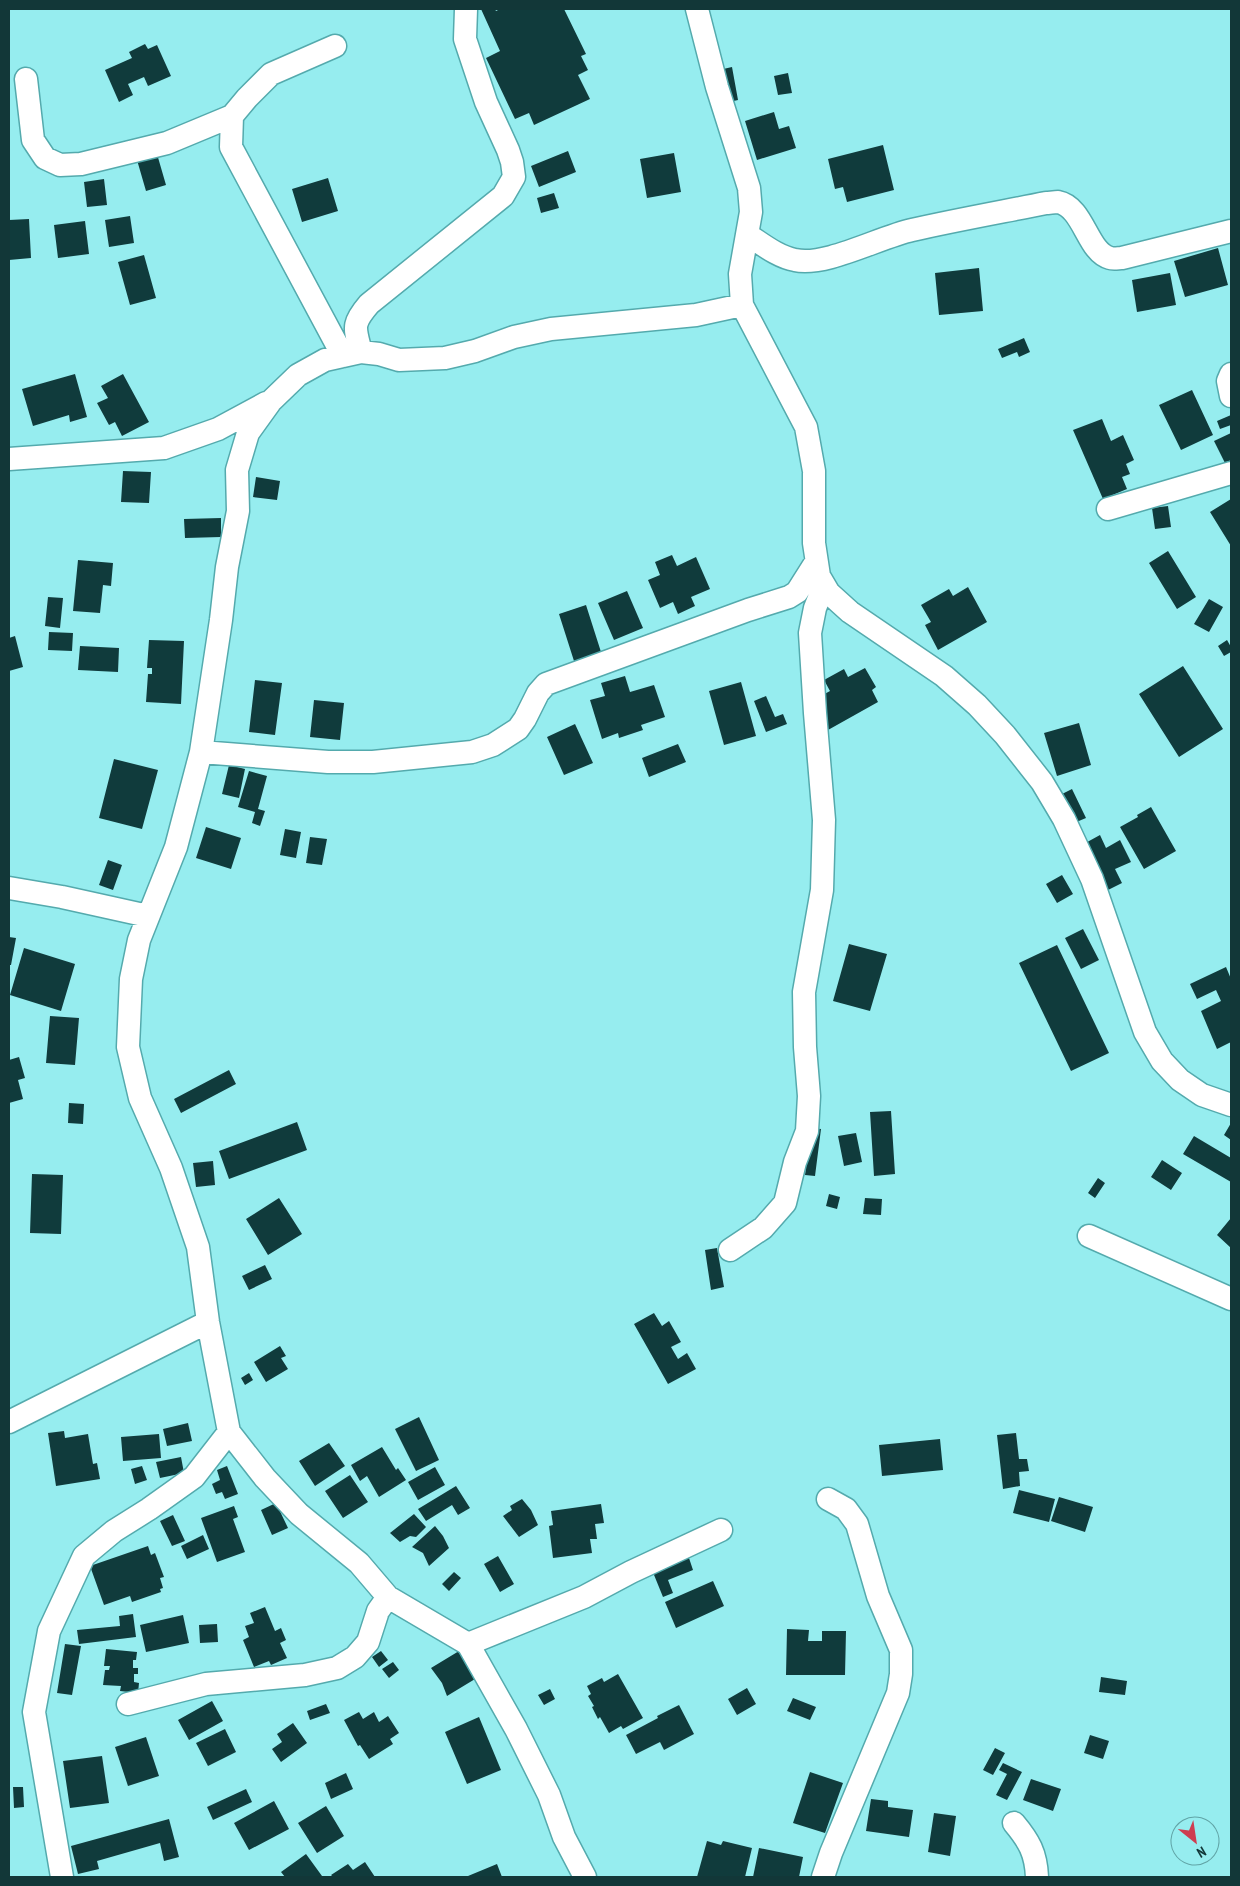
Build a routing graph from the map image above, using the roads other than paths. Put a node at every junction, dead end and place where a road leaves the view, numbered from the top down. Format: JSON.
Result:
{"nodes":[{"id":1,"x":466,"y":9,"type":"edge"},
{"id":2,"x":697,"y":9,"type":"edge"},
{"id":3,"x":335,"y":46,"type":"dead end"},
{"id":4,"x":26,"y":79,"type":"dead end"},
{"id":5,"x":232,"y":116,"type":"junction"},
{"id":6,"x":1231,"y":231,"type":"edge"},
{"id":7,"x":748,"y":236,"type":"junction"},
{"id":8,"x":742,"y":305,"type":"junction"},
{"id":9,"x":352,"y":354,"type":"junction"},
{"id":10,"x":1231,"y":374,"type":"edge"},
{"id":11,"x":1231,"y":396,"type":"edge"},
{"id":12,"x":271,"y":401,"type":"junction"},
{"id":13,"x":9,"y":459,"type":"edge"},
{"id":14,"x":1231,"y":473,"type":"edge"},
{"id":15,"x":1108,"y":510,"type":"dead end"},
{"id":16,"x":816,"y":562,"type":"junction"},
{"id":17,"x":826,"y":588,"type":"junction"},
{"id":18,"x":201,"y":752,"type":"junction"},
{"id":19,"x":9,"y":888,"type":"edge"},
{"id":20,"x":148,"y":916,"type":"junction"},
{"id":21,"x":1231,"y":1105,"type":"edge"},
{"id":22,"x":1089,"y":1236,"type":"dead end"},
{"id":23,"x":730,"y":1250,"type":"dead end"},
{"id":24,"x":1231,"y":1300,"type":"edge"},
{"id":25,"x":208,"y":1322,"type":"junction"},
{"id":26,"x":9,"y":1422,"type":"edge"},
{"id":27,"x":229,"y":1432,"type":"junction"},
{"id":28,"x":828,"y":1499,"type":"dead end"},
{"id":29,"x":721,"y":1530,"type":"dead end"},
{"id":30,"x":388,"y":1597,"type":"junction"},
{"id":31,"x":468,"y":1644,"type":"junction"},
{"id":32,"x":128,"y":1704,"type":"dead end"},
{"id":33,"x":1014,"y":1823,"type":"dead end"},
{"id":34,"x":62,"y":1877,"type":"edge"},
{"id":35,"x":585,"y":1877,"type":"edge"},
{"id":36,"x":823,"y":1877,"type":"edge"},
{"id":37,"x":1037,"y":1877,"type":"edge"}],
"edges":[{"from":1,"to":9,"type":"street"},
{"from":2,"to":7,"type":"street"},
{"from":3,"to":5,"type":"street"},
{"from":4,"to":5,"type":"street"},
{"from":5,"to":9,"type":"street"},
{"from":6,"to":7,"type":"street"},
{"from":7,"to":8,"type":"street"},
{"from":8,"to":9,"type":"street"},
{"from":8,"to":16,"type":"street"},
{"from":9,"to":12,"type":"street"},
{"from":10,"to":11,"type":"street"},
{"from":12,"to":13,"type":"street"},
{"from":12,"to":18,"type":"street"},
{"from":14,"to":15,"type":"street"},
{"from":16,"to":17,"type":"street"},
{"from":16,"to":18,"type":"street"},
{"from":17,"to":21,"type":"street"},
{"from":17,"to":23,"type":"street"},
{"from":18,"to":20,"type":"street"},
{"from":19,"to":20,"type":"street"},
{"from":20,"to":25,"type":"street"},
{"from":22,"to":24,"type":"street"},
{"from":25,"to":26,"type":"street"},
{"from":25,"to":27,"type":"street"},
{"from":27,"to":30,"type":"street"},
{"from":27,"to":34,"type":"street"},
{"from":28,"to":36,"type":"street"},
{"from":29,"to":31,"type":"street"},
{"from":30,"to":31,"type":"street"},
{"from":30,"to":32,"type":"street"},
{"from":31,"to":35,"type":"street"},
{"from":33,"to":37,"type":"street"}]}
